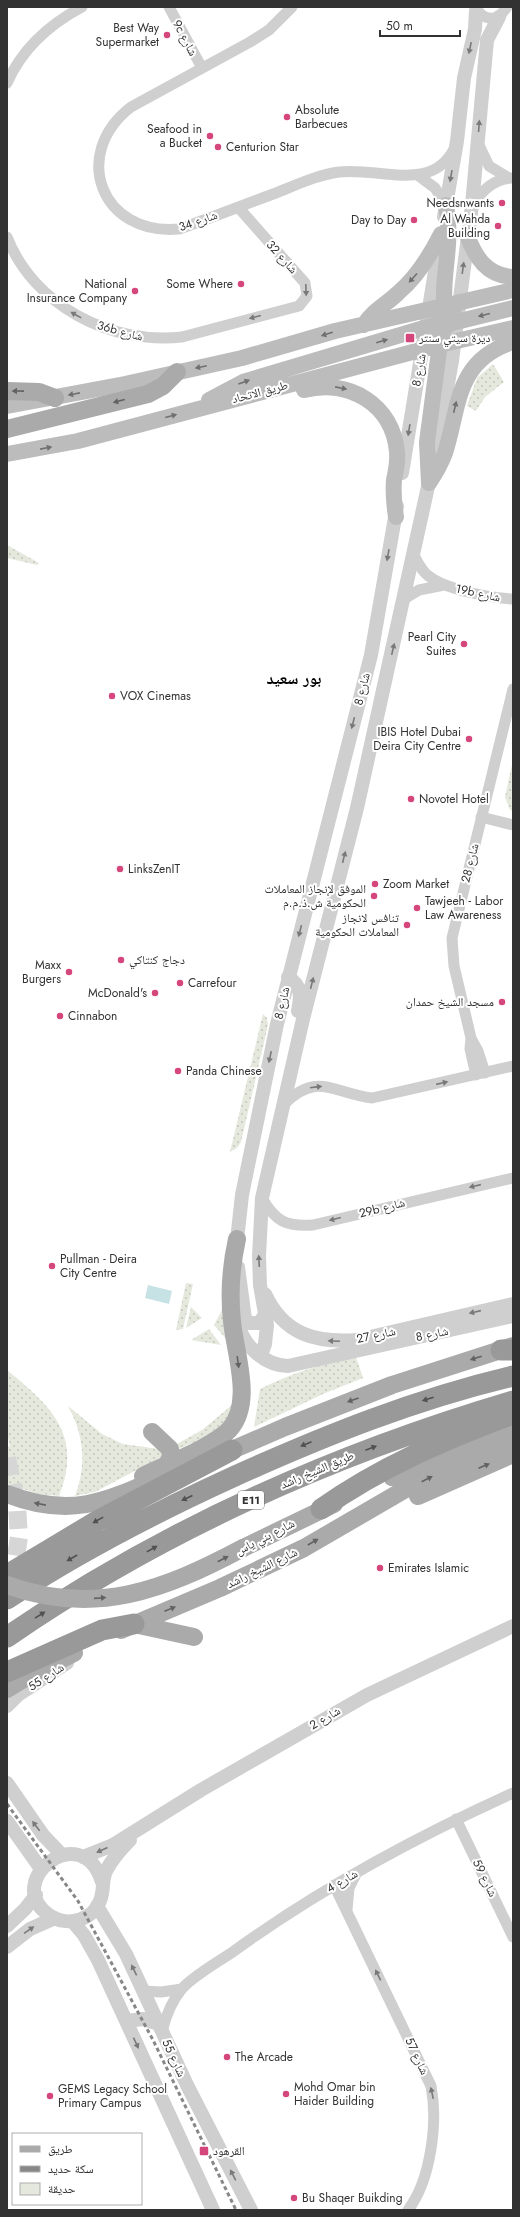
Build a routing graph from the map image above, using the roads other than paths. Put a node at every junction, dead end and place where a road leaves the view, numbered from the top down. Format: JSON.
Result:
{"nodes":[{"id":1,"x":82,"y":7,"type":"edge"},
{"id":2,"x":169,"y":7,"type":"edge"},
{"id":3,"x":292,"y":7,"type":"edge"},
{"id":4,"x":476,"y":8,"type":"edge"},
{"id":5,"x":503,"y":12,"type":"edge"},
{"id":6,"x":202,"y":68,"type":"junction"},
{"id":7,"x":7,"y":82,"type":"edge"},
{"id":8,"x":457,"y":141,"type":"junction"},
{"id":9,"x":478,"y":144,"type":"junction"},
{"id":10,"x":419,"y":176,"type":"junction"},
{"id":11,"x":511,"y":178,"type":"edge"},
{"id":12,"x":446,"y":205,"type":"junction"},
{"id":13,"x":472,"y":205,"type":"junction"},
{"id":14,"x":238,"y":207,"type":"junction"},
{"id":15,"x":441,"y":234,"type":"junction"},
{"id":16,"x":467,"y":235,"type":"junction"},
{"id":17,"x":7,"y":237,"type":"edge"},
{"id":18,"x":513,"y":277,"type":"edge"},
{"id":19,"x":513,"y":290,"type":"edge"},
{"id":20,"x":292,"y":308,"type":"joint"},
{"id":21,"x":513,"y":308,"type":"edge"},
{"id":22,"x":444,"y":322,"type":"junction"},
{"id":23,"x":364,"y":325,"type":"junction"},
{"id":24,"x":513,"y":328,"type":"edge"},
{"id":25,"x":513,"y":342,"type":"edge"},
{"id":26,"x":422,"y":350,"type":"junction"},
{"id":27,"x":177,"y":372,"type":"junction"},
{"id":28,"x":7,"y":391,"type":"edge"},
{"id":29,"x":261,"y":392,"type":"junction"},
{"id":30,"x":55,"y":398,"type":"junction"},
{"id":31,"x":7,"y":406,"type":"edge"},
{"id":32,"x":198,"y":409,"type":"junction"},
{"id":33,"x":7,"y":429,"type":"edge"},
{"id":34,"x":7,"y":454,"type":"edge"},
{"id":35,"x":429,"y":484,"type":"junction"},
{"id":36,"x":396,"y":517,"type":"junction"},
{"id":37,"x":414,"y":555,"type":"junction"},
{"id":38,"x":444,"y":585,"type":"junction"},
{"id":39,"x":404,"y":599,"type":"junction"},
{"id":40,"x":513,"y":599,"type":"edge"},
{"id":41,"x":371,"y":654,"type":"junction"},
{"id":42,"x":513,"y":689,"type":"edge"},
{"id":43,"x":366,"y":764,"type":"junction"},
{"id":44,"x":482,"y":814,"type":"junction"},
{"id":45,"x":513,"y":818,"type":"edge"},
{"id":46,"x":513,"y":825,"type":"edge"},
{"id":47,"x":288,"y":977,"type":"junction"},
{"id":48,"x":513,"y":1066,"type":"edge"},
{"id":49,"x":481,"y":1074,"type":"junction"},
{"id":50,"x":283,"y":1105,"type":"junction"},
{"id":51,"x":279,"y":1121,"type":"junction"},
{"id":52,"x":513,"y":1178,"type":"edge"},
{"id":53,"x":262,"y":1198,"type":"junction"},
{"id":54,"x":236,"y":1246,"type":"junction"},
{"id":55,"x":260,"y":1285,"type":"junction"},
{"id":56,"x":513,"y":1304,"type":"edge"},
{"id":57,"x":265,"y":1316,"type":"junction"},
{"id":58,"x":513,"y":1316,"type":"edge"},
{"id":59,"x":509,"y":1348,"type":"edge"},
{"id":60,"x":261,"y":1355,"type":"junction"},
{"id":61,"x":513,"y":1369,"type":"edge"},
{"id":62,"x":513,"y":1376,"type":"edge"},
{"id":63,"x":465,"y":1388,"type":"junction"},
{"id":64,"x":513,"y":1401,"type":"edge"},
{"id":65,"x":513,"y":1414,"type":"edge"},
{"id":66,"x":513,"y":1426,"type":"edge"},
{"id":67,"x":152,"y":1432,"type":"dead end"},
{"id":68,"x":513,"y":1438,"type":"edge"},
{"id":69,"x":232,"y":1450,"type":"junction"},
{"id":70,"x":513,"y":1454,"type":"edge"},
{"id":71,"x":168,"y":1464,"type":"junction"},
{"id":72,"x":7,"y":1494,"type":"edge"},
{"id":73,"x":74,"y":1506,"type":"junction"},
{"id":74,"x":321,"y":1509,"type":"junction"},
{"id":75,"x":345,"y":1524,"type":"junction"},
{"id":76,"x":7,"y":1575,"type":"edge"},
{"id":77,"x":7,"y":1585,"type":"edge"},
{"id":78,"x":7,"y":1599,"type":"edge"},
{"id":79,"x":134,"y":1624,"type":"junction"},
{"id":80,"x":513,"y":1626,"type":"edge"},
{"id":81,"x":7,"y":1637,"type":"edge"},
{"id":82,"x":194,"y":1637,"type":"dead end"},
{"id":83,"x":85,"y":1648,"type":"junction"},
{"id":84,"x":7,"y":1672,"type":"edge"},
{"id":85,"x":7,"y":1690,"type":"edge"},
{"id":86,"x":7,"y":1706,"type":"edge"},
{"id":87,"x":7,"y":1783,"type":"edge"},
{"id":88,"x":513,"y":1793,"type":"edge"},
{"id":89,"x":456,"y":1819,"type":"junction"},
{"id":90,"x":7,"y":1821,"type":"edge"},
{"id":91,"x":144,"y":1826,"type":"junction"},
{"id":92,"x":62,"y":1855,"type":"junction"},
{"id":93,"x":83,"y":1857,"type":"junction"},
{"id":94,"x":41,"y":1869,"type":"junction"},
{"id":95,"x":356,"y":1874,"type":"junction"},
{"id":96,"x":102,"y":1882,"type":"junction"},
{"id":97,"x":334,"y":1885,"type":"junction"},
{"id":98,"x":36,"y":1895,"type":"junction"},
{"id":99,"x":98,"y":1906,"type":"junction"},
{"id":100,"x":346,"y":1911,"type":"junction"},
{"id":101,"x":54,"y":1918,"type":"junction"},
{"id":102,"x":73,"y":1922,"type":"junction"},
{"id":103,"x":7,"y":1926,"type":"edge"},
{"id":104,"x":513,"y":1937,"type":"edge"},
{"id":105,"x":7,"y":1947,"type":"edge"},
{"id":106,"x":182,"y":1988,"type":"junction"},
{"id":107,"x":144,"y":1991,"type":"junction"},
{"id":108,"x":126,"y":2022,"type":"junction"},
{"id":109,"x":160,"y":2028,"type":"junction"},
{"id":110,"x":213,"y":2210,"type":"edge"},
{"id":111,"x":251,"y":2210,"type":"edge"},
{"id":112,"x":408,"y":2210,"type":"edge"}],
"edges":[{"from":1,"to":7,"type":"street"},
{"from":2,"to":6,"type":"street","name":"9c شارع"},
{"from":3,"to":6,"type":"street","name":"شارع 34"},
{"from":4,"to":5,"type":"street"},
{"from":4,"to":8,"type":"street","one_way":true},
{"from":9,"to":5,"type":"street","one_way":true},
{"from":6,"to":14,"type":"street","name":"شارع 34"},
{"from":8,"to":10,"type":"street","name":"شارع 34"},
{"from":8,"to":12,"type":"street","one_way":true},
{"from":9,"to":11,"type":"street"},
{"from":9,"to":13,"type":"street"},
{"from":10,"to":12,"type":"street"},
{"from":10,"to":14,"type":"street","name":"شارع 34"},
{"from":11,"to":13,"type":"street"},
{"from":12,"to":15,"type":"street"},
{"from":12,"to":22,"type":"main road"},
{"from":13,"to":16,"type":"street"},
{"from":14,"to":20,"type":"street","name":"شارع 32","one_way":true},
{"from":15,"to":22,"type":"street"},
{"from":15,"to":23,"type":"main road","one_way":true},
{"from":16,"to":18,"type":"main road"},
{"from":22,"to":16,"type":"street","one_way":true},
{"from":20,"to":17,"type":"street","name":"36b شارع","one_way":true},
{"from":19,"to":22,"type":"main road","name":"طريق الاتحاد"},
{"from":21,"to":22,"type":"main road","one_way":true},
{"from":22,"to":23,"type":"main road","name":"طريق الاتحاد"},
{"from":22,"to":24,"type":"main road","name":"طريق الاتحاد"},
{"from":22,"to":26,"type":"main road","name":"طريق الاتحاد"},
{"from":32,"to":22,"type":"main road","one_way":true},
{"from":22,"to":35,"type":"main road"},
{"from":23,"to":27,"type":"main road","name":"طريق الاتحاد","one_way":true},
{"from":35,"to":25,"type":"main road","one_way":true},
{"from":26,"to":29,"type":"main road","name":"طريق الاتحاد"},
{"from":26,"to":36,"type":"street","name":"شارع 8","one_way":true},
{"from":27,"to":30,"type":"main road","name":"طريق الاتحاد","one_way":true},
{"from":27,"to":33,"type":"main road","one_way":true},
{"from":30,"to":28,"type":"main road","one_way":true},
{"from":29,"to":32,"type":"main road","name":"طريق الاتحاد"},
{"from":29,"to":36,"type":"main road","one_way":true},
{"from":30,"to":31,"type":"main road","name":"طريق الاتحاد"},
{"from":34,"to":32,"type":"main road","name":"طريق الاتحاد","one_way":true},
{"from":35,"to":37,"type":"street","name":"شارع 8"},
{"from":36,"to":41,"type":"street","name":"شارع 8","one_way":true},
{"from":37,"to":38,"type":"street","name":"19b شارع"},
{"from":37,"to":39,"type":"street","name":"شارع 8"},
{"from":38,"to":39,"type":"street","name":"19b شارع"},
{"from":38,"to":40,"type":"street","name":"19b شارع"},
{"from":43,"to":39,"type":"street","name":"شارع 8","one_way":true},
{"from":41,"to":43,"type":"street"},
{"from":41,"to":47,"type":"street","name":"شارع 8","one_way":true},
{"from":42,"to":44,"type":"street","name":"شارع 28"},
{"from":50,"to":43,"type":"street","name":"شارع 8","one_way":true},
{"from":44,"to":45,"type":"street"},
{"from":44,"to":46,"type":"street"},
{"from":44,"to":49,"type":"street","name":"شارع 28"},
{"from":47,"to":51,"type":"street"},
{"from":47,"to":54,"type":"street","name":"شارع 8","one_way":true},
{"from":48,"to":49,"type":"street"},
{"from":50,"to":49,"type":"street","one_way":true},
{"from":50,"to":51,"type":"street","name":"شارع 8"},
{"from":51,"to":53,"type":"street","name":"شارع 8"},
{"from":52,"to":53,"type":"street","name":"29b شارع","one_way":true},
{"from":55,"to":53,"type":"street","name":"شارع 8","one_way":true},
{"from":54,"to":57,"type":"street"},
{"from":54,"to":60,"type":"street","name":"شارع 8"},
{"from":54,"to":71,"type":"main road","one_way":true},
{"from":56,"to":55,"type":"street","name":"شارع 27","one_way":true},
{"from":55,"to":57,"type":"street","name":"شارع 8"},
{"from":57,"to":60,"type":"street","name":"شارع 8"},
{"from":58,"to":60,"type":"street","name":"شارع 8"},
{"from":59,"to":69,"type":"main road","one_way":true},
{"from":61,"to":63,"type":"highway"},
{"from":62,"to":63,"type":"highway","number":"E11"},
{"from":63,"to":78,"type":"highway","number":"E11","one_way":true},
{"from":81,"to":64,"type":"highway","name":"طريق الشيخ راشد","number":"E11","one_way":true},
{"from":65,"to":74,"type":"highway"},
{"from":66,"to":74,"type":"main road","name":"شارع بني ياس"},
{"from":67,"to":71,"type":"main road"},
{"from":75,"to":68,"type":"main road","name":"شارع الشيخ راشد","one_way":true},
{"from":69,"to":73,"type":"main road"},
{"from":69,"to":76,"type":"highway","one_way":true},
{"from":75,"to":70,"type":"main road","one_way":true},
{"from":71,"to":73,"type":"main road"},
{"from":73,"to":72,"type":"main road","one_way":true},
{"from":77,"to":74,"type":"main road","name":"شارع بني ياس","one_way":true,"bridge":true},
{"from":79,"to":75,"type":"main road","name":"شارع الشيخ راشد","one_way":true},
{"from":79,"to":82,"type":"main road"},
{"from":79,"to":83,"type":"main road","name":"شارع الشيخ راشد"},
{"from":79,"to":84,"type":"highway"},
{"from":80,"to":91,"type":"street","name":"شارع 2"},
{"from":83,"to":85,"type":"main road","name":"شارع الشيخ راشد"},
{"from":83,"to":86,"type":"street","name":"شارع 55"},
{"from":92,"to":87,"type":"street","one_way":true},
{"from":88,"to":89,"type":"street","name":"شارع 4"},
{"from":89,"to":95,"type":"street","name":"شارع 4"},
{"from":89,"to":104,"type":"street","name":"شارع 59"},
{"from":90,"to":94,"type":"street"},
{"from":91,"to":93,"type":"street","name":"شارع 2","one_way":true},
{"from":91,"to":96,"type":"street","name":"شارع 2"},
{"from":92,"to":93,"type":"street"},
{"from":92,"to":94,"type":"street"},
{"from":93,"to":96,"type":"street"},
{"from":94,"to":98,"type":"street"},
{"from":95,"to":97,"type":"street","name":"شارع 4"},
{"from":95,"to":100,"type":"street"},
{"from":96,"to":99,"type":"street"},
{"from":97,"to":100,"type":"street","name":"شارع 57"},
{"from":97,"to":106,"type":"street","name":"شارع 4"},
{"from":98,"to":101,"type":"street"},
{"from":98,"to":103,"type":"street"},
{"from":99,"to":102,"type":"street"},
{"from":107,"to":99,"type":"street","name":"شارع 55","one_way":true},
{"from":112,"to":100,"type":"street","name":"شارع 57","one_way":true},
{"from":101,"to":102,"type":"street"},
{"from":105,"to":101,"type":"street","one_way":true},
{"from":102,"to":108,"type":"street"},
{"from":106,"to":107,"type":"street","name":"شارع 4"},
{"from":106,"to":109,"type":"street","name":"شارع 4"},
{"from":107,"to":109,"type":"street","name":"شارع 55"},
{"from":108,"to":109,"type":"street"},
{"from":108,"to":110,"type":"street","one_way":true},
{"from":111,"to":109,"type":"street","name":"شارع 55","one_way":true}]}
